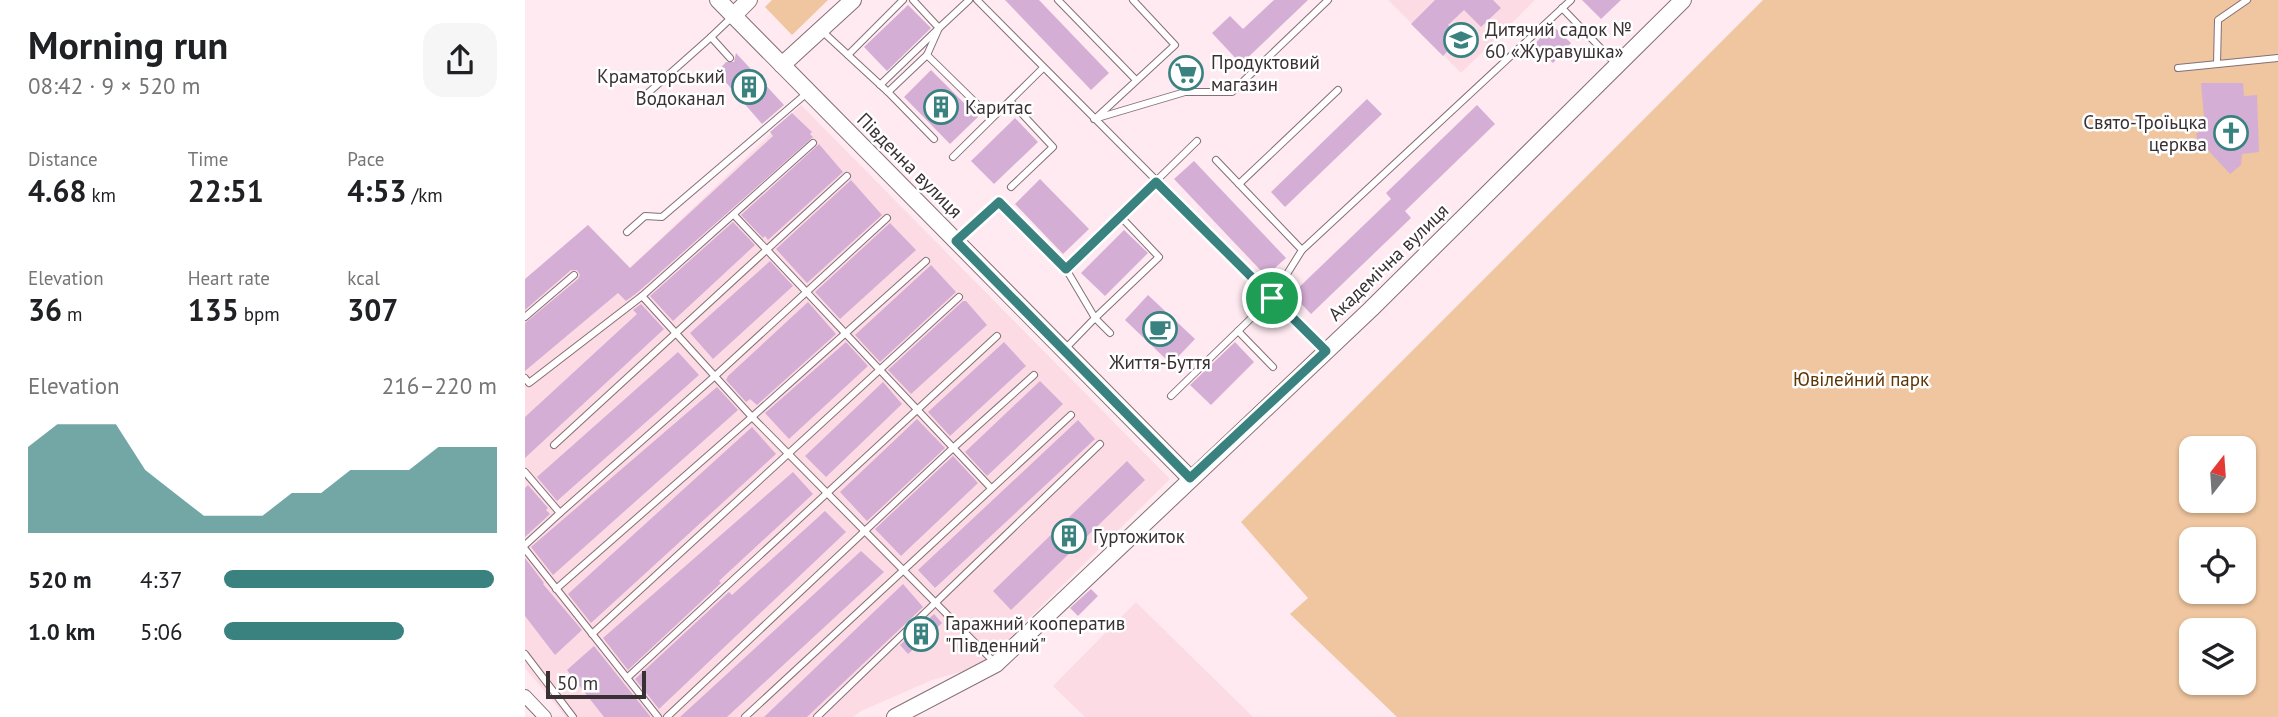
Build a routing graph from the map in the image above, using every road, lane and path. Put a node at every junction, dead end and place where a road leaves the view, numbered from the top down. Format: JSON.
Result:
{"nodes":[{"id":1,"x":718,"y":0,"type":"edge"},
{"id":2,"x":749,"y":0,"type":"edge"},
{"id":3,"x":853,"y":0,"type":"edge"},
{"id":4,"x":903,"y":0,"type":"edge"},
{"id":5,"x":913,"y":0,"type":"edge"},
{"id":6,"x":969,"y":0,"type":"edge"},
{"id":7,"x":977,"y":0,"type":"edge"},
{"id":8,"x":1058,"y":0,"type":"edge"},
{"id":9,"x":1133,"y":0,"type":"edge"},
{"id":10,"x":1328,"y":0,"type":"edge"},
{"id":11,"x":1570,"y":0,"type":"edge"},
{"id":12,"x":1683,"y":0,"type":"edge"},
{"id":13,"x":2247,"y":0,"type":"edge"},
{"id":14,"x":1562,"y":8,"type":"junction"},
{"id":15,"x":733,"y":16,"type":"junction"},
{"id":16,"x":939,"y":28,"type":"junction"},
{"id":17,"x":821,"y":30,"type":"junction"},
{"id":18,"x":711,"y":37,"type":"junction"},
{"id":19,"x":848,"y":55,"type":"junction"},
{"id":20,"x":927,"y":55,"type":"junction"},
{"id":21,"x":730,"y":58,"type":"dead end"},
{"id":22,"x":2278,"y":58,"type":"edge"},
{"id":23,"x":2217,"y":64,"type":"junction"},
{"id":24,"x":782,"y":65,"type":"junction"},
{"id":25,"x":1617,"y":65,"type":"junction"},
{"id":26,"x":1043,"y":68,"type":"junction"},
{"id":27,"x":2178,"y":68,"type":"dead end"},
{"id":28,"x":1136,"y":80,"type":"junction"},
{"id":29,"x":880,"y":85,"type":"junction"},
{"id":30,"x":1338,"y":90,"type":"dead end"},
{"id":31,"x":809,"y":91,"type":"junction"},
{"id":32,"x":888,"y":92,"type":"junction"},
{"id":33,"x":639,"y":101,"type":"dead end"},
{"id":34,"x":1010,"y":102,"type":"junction"},
{"id":35,"x":979,"y":106,"type":"dead end"},
{"id":36,"x":1094,"y":120,"type":"junction"},
{"id":37,"x":934,"y":139,"type":"dead end"},
{"id":38,"x":1197,"y":141,"type":"dead end"},
{"id":39,"x":813,"y":143,"type":"dead end"},
{"id":40,"x":953,"y":157,"type":"dead end"},
{"id":41,"x":1216,"y":160,"type":"dead end"},
{"id":42,"x":847,"y":176,"type":"dead end"},
{"id":43,"x":1156,"y":182,"type":"junction"},
{"id":44,"x":1239,"y":184,"type":"junction"},
{"id":45,"x":1011,"y":187,"type":"dead end"},
{"id":46,"x":734,"y":215,"type":"junction"},
{"id":47,"x":1121,"y":217,"type":"junction"},
{"id":48,"x":887,"y":218,"type":"dead end"},
{"id":49,"x":627,"y":232,"type":"dead end"},
{"id":50,"x":956,"y":241,"type":"junction"},
{"id":51,"x":767,"y":250,"type":"junction"},
{"id":52,"x":1302,"y":250,"type":"junction"},
{"id":53,"x":926,"y":261,"type":"dead end"},
{"id":54,"x":1066,"y":269,"type":"junction"},
{"id":55,"x":574,"y":275,"type":"dead end"},
{"id":56,"x":806,"y":293,"type":"junction"},
{"id":57,"x":642,"y":296,"type":"junction"},
{"id":58,"x":959,"y":297,"type":"dead end"},
{"id":59,"x":1272,"y":298,"type":"junction"},
{"id":60,"x":525,"y":317,"type":"edge"},
{"id":61,"x":1095,"y":318,"type":"junction"},
{"id":62,"x":1238,"y":331,"type":"junction"},
{"id":63,"x":676,"y":332,"type":"junction"},
{"id":64,"x":845,"y":333,"type":"junction"},
{"id":65,"x":1110,"y":333,"type":"dead end"},
{"id":66,"x":997,"y":336,"type":"dead end"},
{"id":67,"x":1064,"y":350,"type":"junction"},
{"id":68,"x":1326,"y":351,"type":"junction"},
{"id":69,"x":1273,"y":368,"type":"dead end"},
{"id":70,"x":878,"y":369,"type":"junction"},
{"id":71,"x":1034,"y":375,"type":"dead end"},
{"id":72,"x":715,"y":376,"type":"junction"},
{"id":73,"x":525,"y":378,"type":"edge"},
{"id":74,"x":1171,"y":396,"type":"dead end"},
{"id":75,"x":916,"y":409,"type":"junction"},
{"id":76,"x":1071,"y":415,"type":"dead end"},
{"id":77,"x":752,"y":417,"type":"junction"},
{"id":78,"x":1100,"y":444,"type":"dead end"},
{"id":79,"x":554,"y":445,"type":"dead end"},
{"id":80,"x":953,"y":448,"type":"junction"},
{"id":81,"x":787,"y":453,"type":"junction"},
{"id":82,"x":525,"y":472,"type":"edge"},
{"id":83,"x":1190,"y":478,"type":"junction"},
{"id":84,"x":991,"y":488,"type":"junction"},
{"id":85,"x":825,"y":493,"type":"junction"},
{"id":86,"x":560,"y":513,"type":"junction"},
{"id":87,"x":864,"y":531,"type":"junction"},
{"id":88,"x":525,"y":547,"type":"edge"},
{"id":89,"x":902,"y":569,"type":"junction"},
{"id":90,"x":556,"y":589,"type":"junction"},
{"id":91,"x":935,"y":603,"type":"junction"},
{"id":92,"x":592,"y":634,"type":"junction"},
{"id":93,"x":525,"y":654,"type":"edge"},
{"id":94,"x":532,"y":663,"type":"junction"},
{"id":95,"x":996,"y":664,"type":"junction"},
{"id":96,"x":525,"y":670,"type":"edge"},
{"id":97,"x":627,"y":678,"type":"junction"},
{"id":98,"x":525,"y":696,"type":"edge"},
{"id":99,"x":545,"y":717,"type":"edge"},
{"id":100,"x":573,"y":717,"type":"edge"},
{"id":101,"x":658,"y":717,"type":"edge"},
{"id":102,"x":667,"y":717,"type":"edge"},
{"id":103,"x":744,"y":717,"type":"edge"},
{"id":104,"x":817,"y":717,"type":"edge"},
{"id":105,"x":895,"y":717,"type":"edge"}],
"edges":[{"from":1,"to":15,"type":"street","name":"Південна вулиця"},
{"from":2,"to":15,"type":"street"},
{"from":3,"to":17,"type":"street"},
{"from":4,"to":19,"type":"lane"},
{"from":5,"to":16,"type":"lane"},
{"from":6,"to":16,"type":"lane"},
{"from":7,"to":26,"type":"lane"},
{"from":8,"to":28,"type":"lane"},
{"from":9,"to":28,"type":"lane"},
{"from":10,"to":36,"type":"lane"},
{"from":11,"to":14,"type":"lane"},
{"from":12,"to":25,"type":"street","name":"Академічна вулиця"},
{"from":13,"to":23,"type":"lane"},
{"from":14,"to":25,"type":"lane"},
{"from":14,"to":52,"type":"lane"},
{"from":15,"to":18,"type":"lane"},
{"from":15,"to":24,"type":"street","name":"Південна вулиця"},
{"from":16,"to":20,"type":"lane"},
{"from":16,"to":29,"type":"lane"},
{"from":17,"to":19,"type":"lane"},
{"from":17,"to":24,"type":"street"},
{"from":18,"to":21,"type":"lane"},
{"from":18,"to":33,"type":"lane"},
{"from":19,"to":29,"type":"lane"},
{"from":20,"to":32,"type":"lane"},
{"from":20,"to":35,"type":"lane"},
{"from":22,"to":23,"type":"lane"},
{"from":23,"to":27,"type":"lane"},
{"from":24,"to":31,"type":"street","name":"Південна вулиця"},
{"from":25,"to":68,"type":"street","name":"Академічна вулиця"},
{"from":26,"to":34,"type":"lane"},
{"from":26,"to":36,"type":"lane"},
{"from":28,"to":36,"type":"lane"},
{"from":29,"to":32,"type":"lane"},
{"from":30,"to":44,"type":"lane"},
{"from":31,"to":49,"type":"lane"},
{"from":31,"to":50,"type":"street","name":"Південна вулиця"},
{"from":32,"to":37,"type":"lane"},
{"from":34,"to":40,"type":"lane"},
{"from":34,"to":45,"type":"lane"},
{"from":36,"to":43,"type":"lane"},
{"from":38,"to":43,"type":"lane"},
{"from":39,"to":46,"type":"lane"},
{"from":41,"to":44,"type":"lane"},
{"from":42,"to":51,"type":"lane"},
{"from":43,"to":47,"type":"lane"},
{"from":43,"to":59,"type":"lane"},
{"from":44,"to":52,"type":"lane"},
{"from":46,"to":51,"type":"lane"},
{"from":46,"to":57,"type":"lane"},
{"from":47,"to":54,"type":"lane"},
{"from":47,"to":61,"type":"lane"},
{"from":48,"to":56,"type":"lane"},
{"from":50,"to":54,"type":"lane"},
{"from":50,"to":67,"type":"street","name":"Південна вулиця"},
{"from":51,"to":56,"type":"lane"},
{"from":51,"to":63,"type":"lane"},
{"from":52,"to":59,"type":"lane"},
{"from":53,"to":64,"type":"lane"},
{"from":54,"to":61,"type":"lane"},
{"from":55,"to":60,"type":"lane"},
{"from":56,"to":64,"type":"lane"},
{"from":56,"to":72,"type":"lane"},
{"from":57,"to":63,"type":"lane"},
{"from":57,"to":73,"type":"lane"},
{"from":58,"to":70,"type":"lane"},
{"from":59,"to":62,"type":"lane"},
{"from":59,"to":68,"type":"lane"},
{"from":61,"to":65,"type":"lane"},
{"from":61,"to":67,"type":"lane"},
{"from":62,"to":69,"type":"lane"},
{"from":62,"to":74,"type":"lane"},
{"from":63,"to":72,"type":"lane"},
{"from":63,"to":79,"type":"lane"},
{"from":64,"to":70,"type":"lane"},
{"from":64,"to":77,"type":"lane"},
{"from":66,"to":75,"type":"lane"},
{"from":67,"to":83,"type":"street","name":"Південна вулиця"},
{"from":68,"to":83,"type":"street","name":"Академічна вулиця"},
{"from":70,"to":75,"type":"lane"},
{"from":70,"to":81,"type":"lane"},
{"from":71,"to":80,"type":"lane"},
{"from":72,"to":77,"type":"lane"},
{"from":72,"to":86,"type":"lane"},
{"from":75,"to":80,"type":"lane"},
{"from":75,"to":85,"type":"lane"},
{"from":76,"to":84,"type":"lane"},
{"from":77,"to":81,"type":"lane"},
{"from":77,"to":90,"type":"lane"},
{"from":78,"to":91,"type":"lane"},
{"from":80,"to":84,"type":"lane"},
{"from":80,"to":87,"type":"lane"},
{"from":81,"to":85,"type":"lane"},
{"from":81,"to":92,"type":"lane"},
{"from":82,"to":86,"type":"lane"},
{"from":83,"to":95,"type":"street","name":"Академічна вулиця"},
{"from":84,"to":89,"type":"lane"},
{"from":85,"to":87,"type":"lane"},
{"from":85,"to":97,"type":"lane"},
{"from":86,"to":88,"type":"lane"},
{"from":87,"to":89,"type":"lane"},
{"from":87,"to":102,"type":"lane"},
{"from":88,"to":90,"type":"lane"},
{"from":89,"to":91,"type":"lane"},
{"from":89,"to":103,"type":"lane"},
{"from":90,"to":92,"type":"lane"},
{"from":91,"to":95,"type":"lane"},
{"from":91,"to":104,"type":"lane"},
{"from":92,"to":97,"type":"lane"},
{"from":93,"to":94,"type":"lane"},
{"from":94,"to":96,"type":"lane"},
{"from":94,"to":100,"type":"lane"},
{"from":95,"to":105,"type":"street","name":"Академічна вулиця"},
{"from":97,"to":101,"type":"lane"},
{"from":98,"to":99,"type":"street"}]}
